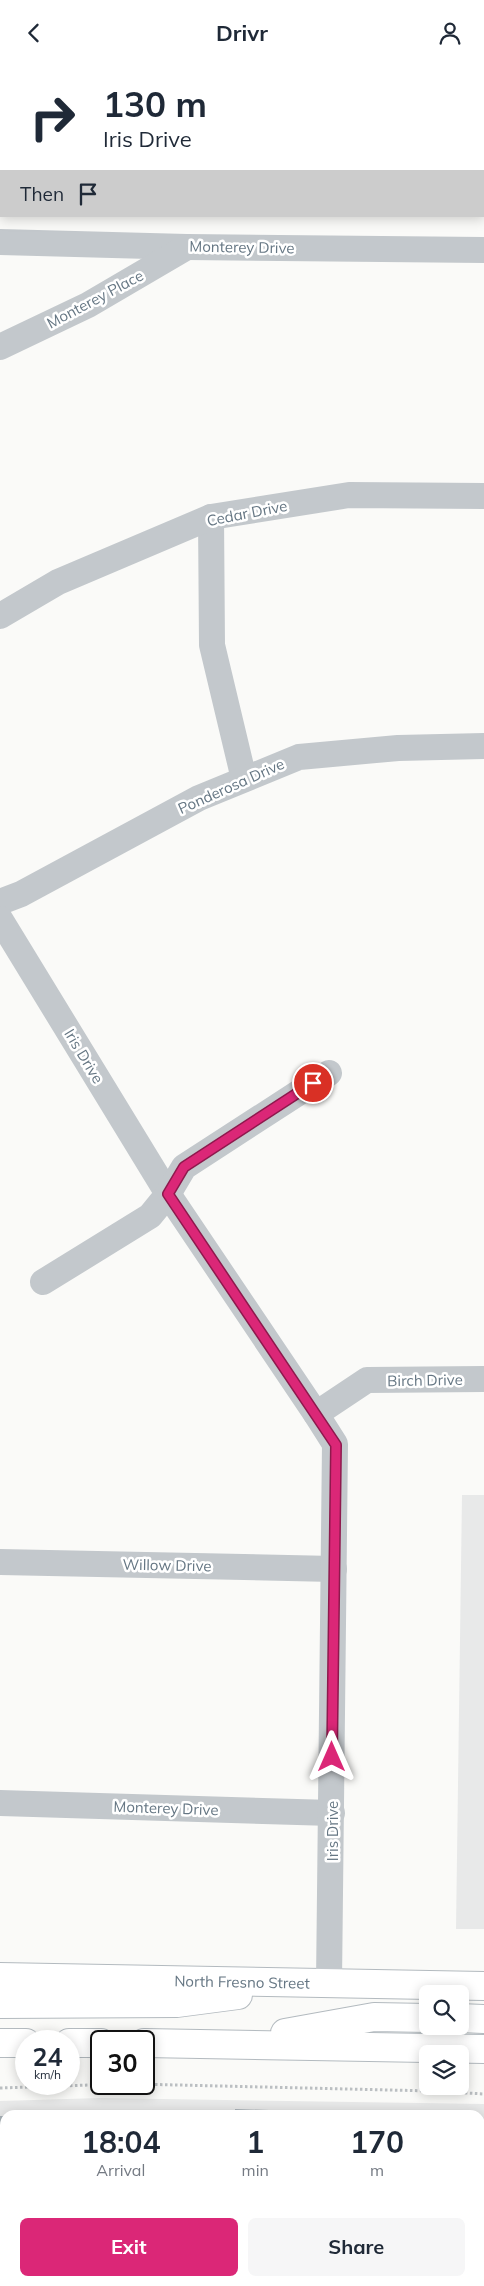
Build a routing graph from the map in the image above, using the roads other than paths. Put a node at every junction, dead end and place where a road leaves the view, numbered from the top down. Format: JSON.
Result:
{"nodes":[{"id":1,"x":0,"y":242,"type":"edge"},
{"id":2,"x":188,"y":247,"type":"junction"},
{"id":3,"x":484,"y":250,"type":"edge"},
{"id":4,"x":0,"y":347,"type":"edge"},
{"id":5,"x":484,"y":496,"type":"edge"},
{"id":6,"x":211,"y":517,"type":"junction"},
{"id":7,"x":0,"y":616,"type":"edge"},
{"id":8,"x":484,"y":746,"type":"edge"},
{"id":9,"x":244,"y":779,"type":"junction"},
{"id":10,"x":0,"y":902,"type":"edge"},
{"id":11,"x":0,"y":919,"type":"edge"},
{"id":12,"x":329,"y":1073,"type":"dead end"},
{"id":13,"x":168,"y":1194,"type":"junction"},
{"id":14,"x":43,"y":1282,"type":"dead end"},
{"id":15,"x":484,"y":1379,"type":"edge"},
{"id":16,"x":316,"y":1414,"type":"junction"},
{"id":17,"x":0,"y":1562,"type":"edge"},
{"id":18,"x":334,"y":1569,"type":"junction"},
{"id":19,"x":0,"y":1803,"type":"edge"},
{"id":20,"x":332,"y":1813,"type":"junction"},
{"id":21,"x":0,"y":1977,"type":"edge"},
{"id":22,"x":329,"y":1983,"type":"junction"},
{"id":23,"x":484,"y":1986,"type":"edge"},
{"id":24,"x":0,"y":2003,"type":"edge"},
{"id":25,"x":419,"y":2018,"type":"edge"},
{"id":26,"x":469,"y":2018,"type":"edge"},
{"id":27,"x":484,"y":2019,"type":"edge"},
{"id":28,"x":0,"y":2043,"type":"edge"},
{"id":29,"x":15,"y":2043,"type":"edge"},
{"id":30,"x":155,"y":2043,"type":"edge"},
{"id":31,"x":222,"y":2044,"type":"junction"},
{"id":32,"x":484,"y":2049,"type":"edge"}],
"edges":[{"from":1,"to":2,"type":"street","name":"Monterey Drive"},
{"from":2,"to":3,"type":"street","name":"Monterey Drive"},
{"from":2,"to":4,"type":"street","name":"Monterey Place"},
{"from":5,"to":6,"type":"street","name":"Cedar Drive"},
{"from":6,"to":7,"type":"street","name":"Cedar Drive"},
{"from":6,"to":9,"type":"street"},
{"from":8,"to":9,"type":"street","name":"Ponderosa Drive"},
{"from":9,"to":10,"type":"street","name":"Ponderosa Drive"},
{"from":11,"to":13,"type":"street","name":"Iris Drive"},
{"from":12,"to":13,"type":"street"},
{"from":13,"to":14,"type":"street"},
{"from":13,"to":16,"type":"street","name":"Iris Drive"},
{"from":15,"to":16,"type":"street","name":"Birch Drive"},
{"from":16,"to":18,"type":"street","name":"Iris Drive"},
{"from":17,"to":18,"type":"street","name":"Willow Drive"},
{"from":18,"to":20,"type":"street","name":"Iris Drive"},
{"from":19,"to":20,"type":"street","name":"Monterey Drive"},
{"from":20,"to":22,"type":"street","name":"Iris Drive"},
{"from":21,"to":22,"type":"main road","name":"North Fresno Street"},
{"from":22,"to":23,"type":"main road","name":"North Fresno Street"},
{"from":22,"to":24,"type":"main road"},
{"from":25,"to":31,"type":"main road"},
{"from":26,"to":27,"type":"main road"},
{"from":28,"to":29,"type":"main road"},
{"from":30,"to":31,"type":"main road"},
{"from":31,"to":32,"type":"main road"}]}
